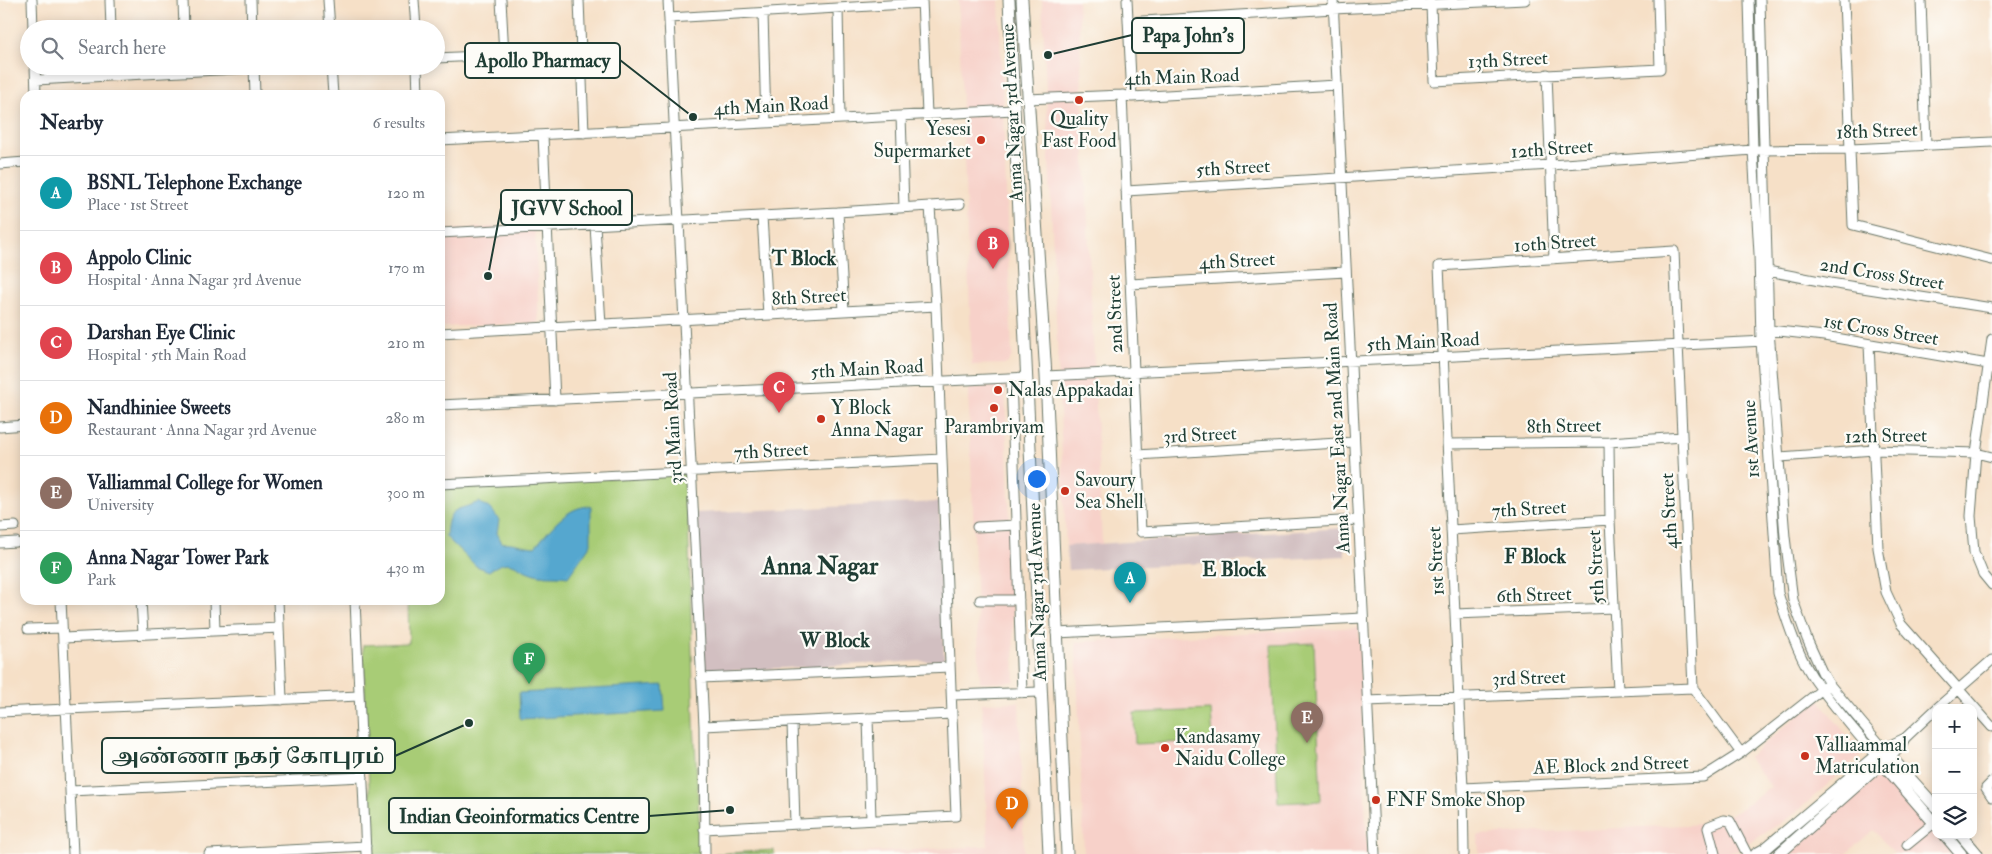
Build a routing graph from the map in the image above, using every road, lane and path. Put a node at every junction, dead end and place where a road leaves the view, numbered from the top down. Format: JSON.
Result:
{"nodes":[{"id":1,"x":32,"y":0,"type":"edge"},
{"id":2,"x":110,"y":0,"type":"edge"},
{"id":3,"x":183,"y":0,"type":"edge"},
{"id":4,"x":251,"y":0,"type":"edge"},
{"id":5,"x":328,"y":0,"type":"edge"},
{"id":6,"x":414,"y":0,"type":"edge"},
{"id":7,"x":501,"y":0,"type":"edge"},
{"id":8,"x":579,"y":0,"type":"edge"},
{"id":9,"x":668,"y":0,"type":"edge"},
{"id":10,"x":1009,"y":0,"type":"edge"},
{"id":11,"x":1022,"y":0,"type":"edge"},
{"id":12,"x":1127,"y":0,"type":"edge"},
{"id":13,"x":1524,"y":0,"type":"edge"},
{"id":14,"x":1658,"y":0,"type":"edge"},
{"id":15,"x":1749,"y":0,"type":"edge"},
{"id":16,"x":1760,"y":0,"type":"edge"},
{"id":17,"x":1844,"y":0,"type":"edge"},
{"id":18,"x":1921,"y":0,"type":"edge"},
{"id":19,"x":922,"y":2,"type":"edge"},
{"id":20,"x":1333,"y":5,"type":"edge"},
{"id":21,"x":1431,"y":5,"type":"junction"},
{"id":22,"x":838,"y":8,"type":"junction"},
{"id":23,"x":763,"y":13,"type":"junction"},
{"id":24,"x":669,"y":18,"type":"junction"},
{"id":25,"x":33,"y":20,"type":"edge"},
{"id":26,"x":111,"y":20,"type":"edge"},
{"id":27,"x":184,"y":20,"type":"edge"},
{"id":28,"x":252,"y":20,"type":"edge"},
{"id":29,"x":329,"y":20,"type":"edge"},
{"id":30,"x":415,"y":20,"type":"edge"},
{"id":31,"x":1128,"y":22,"type":"junction"},
{"id":32,"x":581,"y":51,"type":"junction"},
{"id":33,"x":504,"y":54,"type":"junction"},
{"id":34,"x":445,"y":57,"type":"edge"},
{"id":35,"x":1548,"y":74,"type":"junction"},
{"id":36,"x":36,"y":75,"type":"edge"},
{"id":37,"x":79,"y":75,"type":"edge"},
{"id":38,"x":254,"y":75,"type":"edge"},
{"id":39,"x":332,"y":75,"type":"edge"},
{"id":40,"x":417,"y":75,"type":"edge"},
{"id":41,"x":36,"y":80,"type":"junction"},
{"id":42,"x":1337,"y":85,"type":"junction"},
{"id":43,"x":36,"y":90,"type":"edge"},
{"id":44,"x":255,"y":90,"type":"edge"},
{"id":45,"x":333,"y":90,"type":"edge"},
{"id":46,"x":418,"y":90,"type":"edge"},
{"id":47,"x":1122,"y":95,"type":"junction"},
{"id":48,"x":1132,"y":98,"type":"junction"},
{"id":49,"x":1027,"y":99,"type":"junction"},
{"id":50,"x":1014,"y":110,"type":"junction"},
{"id":51,"x":926,"y":114,"type":"junction"},
{"id":52,"x":902,"y":116,"type":"junction"},
{"id":53,"x":840,"y":119,"type":"junction"},
{"id":54,"x":766,"y":123,"type":"junction"},
{"id":55,"x":674,"y":128,"type":"junction"},
{"id":56,"x":584,"y":132,"type":"junction"},
{"id":57,"x":543,"y":135,"type":"junction"},
{"id":58,"x":445,"y":140,"type":"edge"},
{"id":59,"x":1992,"y":142,"type":"edge"},
{"id":60,"x":1926,"y":145,"type":"junction"},
{"id":61,"x":1851,"y":149,"type":"junction"},
{"id":62,"x":1753,"y":150,"type":"junction"},
{"id":63,"x":1764,"y":151,"type":"junction"},
{"id":64,"x":20,"y":162,"type":"edge"},
{"id":65,"x":0,"y":164,"type":"edge"},
{"id":66,"x":1551,"y":165,"type":"junction"},
{"id":67,"x":1341,"y":178,"type":"junction"},
{"id":68,"x":1126,"y":191,"type":"junction"},
{"id":69,"x":960,"y":204,"type":"dead end"},
{"id":70,"x":930,"y":206,"type":"junction"},
{"id":71,"x":904,"y":207,"type":"junction"},
{"id":72,"x":838,"y":212,"type":"junction"},
{"id":73,"x":762,"y":216,"type":"junction"},
{"id":74,"x":678,"y":221,"type":"junction"},
{"id":75,"x":595,"y":225,"type":"junction"},
{"id":76,"x":546,"y":228,"type":"junction"},
{"id":77,"x":445,"y":233,"type":"edge"},
{"id":78,"x":1674,"y":252,"type":"joint"},
{"id":79,"x":1554,"y":259,"type":"junction"},
{"id":80,"x":1992,"y":260,"type":"edge"},
{"id":81,"x":1439,"y":266,"type":"joint"},
{"id":82,"x":1768,"y":271,"type":"junction"},
{"id":83,"x":1346,"y":272,"type":"junction"},
{"id":84,"x":1130,"y":284,"type":"junction"},
{"id":85,"x":936,"y":306,"type":"junction"},
{"id":86,"x":1992,"y":308,"type":"edge"},
{"id":87,"x":844,"y":311,"type":"junction"},
{"id":88,"x":768,"y":315,"type":"junction"},
{"id":89,"x":684,"y":320,"type":"junction"},
{"id":90,"x":601,"y":324,"type":"junction"},
{"id":91,"x":552,"y":327,"type":"junction"},
{"id":92,"x":1769,"y":330,"type":"junction"},
{"id":93,"x":445,"y":333,"type":"edge"},
{"id":94,"x":1992,"y":339,"type":"edge"},
{"id":95,"x":1766,"y":341,"type":"junction"},
{"id":96,"x":1869,"y":344,"type":"junction"},
{"id":97,"x":1679,"y":346,"type":"junction"},
{"id":98,"x":1443,"y":357,"type":"junction"},
{"id":99,"x":1350,"y":362,"type":"junction"},
{"id":100,"x":1988,"y":364,"type":"junction"},
{"id":101,"x":1134,"y":372,"type":"junction"},
{"id":102,"x":1046,"y":376,"type":"junction"},
{"id":103,"x":1027,"y":377,"type":"junction"},
{"id":104,"x":1011,"y":378,"type":"junction"},
{"id":105,"x":939,"y":382,"type":"junction"},
{"id":106,"x":688,"y":394,"type":"junction"},
{"id":107,"x":555,"y":400,"type":"junction"},
{"id":108,"x":445,"y":406,"type":"edge"},
{"id":109,"x":20,"y":425,"type":"edge"},
{"id":110,"x":0,"y":427,"type":"edge"},
{"id":111,"x":1682,"y":437,"type":"junction"},
{"id":112,"x":1354,"y":442,"type":"junction"},
{"id":113,"x":1609,"y":442,"type":"junction"},
{"id":114,"x":1447,"y":444,"type":"junction"},
{"id":115,"x":1874,"y":450,"type":"junction"},
{"id":116,"x":1976,"y":453,"type":"junction"},
{"id":117,"x":1137,"y":455,"type":"junction"},
{"id":118,"x":1780,"y":457,"type":"junction"},
{"id":119,"x":1992,"y":457,"type":"edge"},
{"id":120,"x":942,"y":459,"type":"junction"},
{"id":121,"x":691,"y":472,"type":"junction"},
{"id":122,"x":445,"y":484,"type":"edge"},
{"id":123,"x":1358,"y":520,"type":"junction"},
{"id":124,"x":1610,"y":520,"type":"junction"},
{"id":125,"x":1016,"y":525,"type":"junction"},
{"id":126,"x":15,"y":526,"type":"dead end"},
{"id":127,"x":0,"y":527,"type":"edge"},
{"id":128,"x":977,"y":527,"type":"dead end"},
{"id":129,"x":1451,"y":530,"type":"junction"},
{"id":130,"x":0,"y":542,"type":"edge"},
{"id":131,"x":16,"y":542,"type":"dead end"},
{"id":132,"x":1992,"y":585,"type":"edge"},
{"id":133,"x":980,"y":600,"type":"dead end"},
{"id":134,"x":1019,"y":600,"type":"junction"},
{"id":135,"x":61,"y":605,"type":"edge"},
{"id":136,"x":141,"y":605,"type":"edge"},
{"id":137,"x":214,"y":605,"type":"edge"},
{"id":138,"x":278,"y":605,"type":"edge"},
{"id":139,"x":355,"y":605,"type":"edge"},
{"id":140,"x":1614,"y":608,"type":"junction"},
{"id":141,"x":1455,"y":614,"type":"junction"},
{"id":142,"x":1363,"y":618,"type":"junction"},
{"id":143,"x":62,"y":628,"type":"junction"},
{"id":144,"x":279,"y":628,"type":"junction"},
{"id":145,"x":28,"y":629,"type":"dead end"},
{"id":146,"x":215,"y":631,"type":"junction"},
{"id":147,"x":1056,"y":633,"type":"junction"},
{"id":148,"x":143,"y":634,"type":"junction"},
{"id":149,"x":62,"y":638,"type":"junction"},
{"id":150,"x":1992,"y":660,"type":"edge"},
{"id":151,"x":950,"y":667,"type":"junction"},
{"id":152,"x":702,"y":678,"type":"junction"},
{"id":153,"x":1825,"y":687,"type":"junction"},
{"id":154,"x":1693,"y":688,"type":"junction"},
{"id":155,"x":1958,"y":688,"type":"junction"},
{"id":156,"x":1618,"y":691,"type":"junction"},
{"id":157,"x":1040,"y":692,"type":"junction"},
{"id":158,"x":1022,"y":693,"type":"junction"},
{"id":159,"x":952,"y":695,"type":"junction"},
{"id":160,"x":359,"y":696,"type":"junction"},
{"id":161,"x":1459,"y":697,"type":"junction"},
{"id":162,"x":282,"y":700,"type":"junction"},
{"id":163,"x":1367,"y":701,"type":"junction"},
{"id":164,"x":1942,"y":704,"type":"edge"},
{"id":165,"x":66,"y":709,"type":"junction"},
{"id":166,"x":0,"y":712,"type":"edge"},
{"id":167,"x":952,"y":714,"type":"junction"},
{"id":168,"x":1932,"y":714,"type":"edge"},
{"id":169,"x":868,"y":718,"type":"junction"},
{"id":170,"x":792,"y":722,"type":"junction"},
{"id":171,"x":704,"y":726,"type":"junction"},
{"id":172,"x":1992,"y":727,"type":"edge"},
{"id":173,"x":1903,"y":740,"type":"joint"},
{"id":174,"x":1742,"y":753,"type":"junction"},
{"id":175,"x":1883,"y":756,"type":"junction"},
{"id":176,"x":362,"y":777,"type":"junction"},
{"id":177,"x":1992,"y":782,"type":"edge"},
{"id":178,"x":1463,"y":788,"type":"junction"},
{"id":179,"x":70,"y":791,"type":"junction"},
{"id":180,"x":1992,"y":797,"type":"edge"},
{"id":181,"x":1932,"y":803,"type":"edge"},
{"id":182,"x":871,"y":820,"type":"junction"},
{"id":183,"x":1932,"y":820,"type":"edge"},
{"id":184,"x":795,"y":824,"type":"junction"},
{"id":185,"x":1932,"y":826,"type":"edge"},
{"id":186,"x":704,"y":829,"type":"junction"},
{"id":187,"x":1949,"y":839,"type":"edge"},
{"id":188,"x":1964,"y":839,"type":"edge"},
{"id":189,"x":1907,"y":845,"type":"dead end"},
{"id":190,"x":366,"y":850,"type":"edge"},
{"id":191,"x":73,"y":854,"type":"edge"},
{"id":192,"x":209,"y":854,"type":"edge"},
{"id":193,"x":705,"y":854,"type":"edge"},
{"id":194,"x":1048,"y":854,"type":"edge"},
{"id":195,"x":1067,"y":854,"type":"edge"},
{"id":196,"x":1375,"y":854,"type":"edge"},
{"id":197,"x":1464,"y":854,"type":"edge"},
{"id":198,"x":1715,"y":854,"type":"edge"},
{"id":199,"x":1747,"y":854,"type":"edge"},
{"id":200,"x":1756,"y":854,"type":"edge"},
{"id":201,"x":1779,"y":854,"type":"edge"},
{"id":202,"x":1962,"y":854,"type":"edge"},
{"id":203,"x":1977,"y":854,"type":"edge"}],
"edges":[{"from":1,"to":25,"type":"street"},
{"from":2,"to":26,"type":"street"},
{"from":3,"to":27,"type":"street"},
{"from":4,"to":28,"type":"street"},
{"from":5,"to":29,"type":"street"},
{"from":6,"to":30,"type":"street"},
{"from":7,"to":33,"type":"street"},
{"from":8,"to":32,"type":"street"},
{"from":9,"to":24,"type":"street","name":"3rd Main Road"},
{"from":10,"to":50,"type":"main road","name":"Anna Nagar 3rd Avenue"},
{"from":11,"to":49,"type":"main road","name":"Anna Nagar 3rd Avenue"},
{"from":12,"to":31,"type":"street"},
{"from":13,"to":21,"type":"street"},
{"from":14,"to":35,"type":"street","name":"13th Street"},
{"from":15,"to":62,"type":"street","name":"1st Avenue"},
{"from":16,"to":63,"type":"street","name":"1st Avenue"},
{"from":17,"to":61,"type":"street"},
{"from":18,"to":60,"type":"street"},
{"from":19,"to":22,"type":"street"},
{"from":19,"to":51,"type":"street"},
{"from":20,"to":21,"type":"street"},
{"from":20,"to":31,"type":"street"},
{"from":20,"to":42,"type":"street","name":"Anna Nagar East 2nd Main Road"},
{"from":21,"to":35,"type":"street","name":"13th Street"},
{"from":22,"to":23,"type":"street"},
{"from":22,"to":53,"type":"street"},
{"from":23,"to":24,"type":"street"},
{"from":23,"to":54,"type":"street"},
{"from":24,"to":55,"type":"street","name":"3rd Main Road"},
{"from":31,"to":48,"type":"street"},
{"from":32,"to":33,"type":"street"},
{"from":32,"to":56,"type":"street"},
{"from":33,"to":34,"type":"street"},
{"from":35,"to":66,"type":"street"},
{"from":36,"to":41,"type":"street"},
{"from":37,"to":41,"type":"street"},
{"from":38,"to":44,"type":"street"},
{"from":39,"to":45,"type":"street"},
{"from":40,"to":46,"type":"street"},
{"from":41,"to":43,"type":"street"},
{"from":42,"to":48,"type":"street","name":"4th Main Road"},
{"from":42,"to":67,"type":"street","name":"Anna Nagar East 2nd Main Road"},
{"from":47,"to":48,"type":"street","name":"4th Main Road"},
{"from":47,"to":49,"type":"street","name":"4th Main Road"},
{"from":47,"to":68,"type":"street","name":"2nd Street"},
{"from":49,"to":102,"type":"main road","name":"Anna Nagar 3rd Avenue"},
{"from":50,"to":51,"type":"street","name":"4th Main Road"},
{"from":50,"to":103,"type":"main road","name":"Anna Nagar 3rd Avenue"},
{"from":51,"to":52,"type":"street","name":"4th Main Road"},
{"from":52,"to":53,"type":"street","name":"4th Main Road"},
{"from":52,"to":71,"type":"street"},
{"from":53,"to":54,"type":"street","name":"4th Main Road"},
{"from":54,"to":55,"type":"street","name":"4th Main Road"},
{"from":55,"to":56,"type":"street","name":"4th Main Road"},
{"from":55,"to":74,"type":"street","name":"3rd Main Road"},
{"from":56,"to":57,"type":"street","name":"4th Main Road"},
{"from":57,"to":58,"type":"street","name":"4th Main Road"},
{"from":57,"to":76,"type":"street"},
{"from":59,"to":60,"type":"street","name":"18th Street"},
{"from":60,"to":61,"type":"street","name":"18th Street"},
{"from":61,"to":63,"type":"street","name":"18th Street"},
{"from":61,"to":80,"type":"street"},
{"from":62,"to":63,"type":"street","name":"12th Street"},
{"from":62,"to":66,"type":"street","name":"12th Street"},
{"from":62,"to":95,"type":"street","name":"1st Avenue"},
{"from":63,"to":82,"type":"street","name":"1st Avenue"},
{"from":64,"to":65,"type":"street"},
{"from":66,"to":67,"type":"street","name":"12th Street"},
{"from":66,"to":79,"type":"street"},
{"from":67,"to":68,"type":"street","name":"5th Street"},
{"from":67,"to":83,"type":"street","name":"Anna Nagar East 2nd Main Road"},
{"from":68,"to":84,"type":"street","name":"2nd Street"},
{"from":69,"to":70,"type":"street"},
{"from":70,"to":71,"type":"street"},
{"from":70,"to":85,"type":"street"},
{"from":71,"to":72,"type":"street"},
{"from":72,"to":73,"type":"street"},
{"from":72,"to":87,"type":"street"},
{"from":73,"to":74,"type":"street"},
{"from":73,"to":88,"type":"street"},
{"from":74,"to":75,"type":"street"},
{"from":74,"to":89,"type":"street","name":"3rd Main Road"},
{"from":75,"to":76,"type":"street"},
{"from":75,"to":90,"type":"street"},
{"from":76,"to":77,"type":"street"},
{"from":76,"to":91,"type":"street"},
{"from":78,"to":79,"type":"street","name":"10th Street"},
{"from":78,"to":97,"type":"street","name":"4th Street"},
{"from":79,"to":81,"type":"street","name":"10th Street"},
{"from":81,"to":98,"type":"street","name":"1st Street"},
{"from":82,"to":86,"type":"street","name":"2nd Cross Street"},
{"from":82,"to":92,"type":"street","name":"1st Avenue"},
{"from":83,"to":84,"type":"street","name":"4th Street"},
{"from":83,"to":99,"type":"street","name":"Anna Nagar East 2nd Main Road"},
{"from":84,"to":101,"type":"street","name":"2nd Street"},
{"from":85,"to":87,"type":"street","name":"8th Street"},
{"from":85,"to":105,"type":"street"},
{"from":87,"to":88,"type":"street","name":"8th Street"},
{"from":88,"to":89,"type":"street","name":"8th Street"},
{"from":89,"to":90,"type":"street"},
{"from":89,"to":106,"type":"street","name":"3rd Main Road"},
{"from":90,"to":91,"type":"street"},
{"from":91,"to":93,"type":"street"},
{"from":91,"to":107,"type":"street"},
{"from":92,"to":95,"type":"street","name":"1st Avenue"},
{"from":92,"to":96,"type":"street","name":"1st Cross Street"},
{"from":94,"to":100,"type":"street"},
{"from":95,"to":97,"type":"street","name":"5th Main Road"},
{"from":95,"to":118,"type":"street","name":"1st Avenue"},
{"from":95,"to":153,"type":"street","name":"1st Avenue"},
{"from":96,"to":100,"type":"street","name":"1st Cross Street"},
{"from":96,"to":115,"type":"street"},
{"from":97,"to":98,"type":"street","name":"5th Main Road"},
{"from":97,"to":111,"type":"street","name":"4th Street"},
{"from":98,"to":99,"type":"street","name":"5th Main Road"},
{"from":98,"to":114,"type":"street","name":"1st Street"},
{"from":99,"to":101,"type":"street","name":"5th Main Road"},
{"from":99,"to":112,"type":"street","name":"Anna Nagar East 2nd Main Road"},
{"from":100,"to":116,"type":"street"},
{"from":101,"to":102,"type":"street","name":"5th Main Road"},
{"from":101,"to":117,"type":"street","name":"2nd Street"},
{"from":102,"to":147,"type":"main road","name":"Anna Nagar 3rd Avenue"},
{"from":103,"to":104,"type":"street","name":"5th Main Road"},
{"from":103,"to":157,"type":"main road","name":"Anna Nagar 3rd Avenue"},
{"from":104,"to":105,"type":"street","name":"5th Main Road"},
{"from":104,"to":125,"type":"street"},
{"from":105,"to":106,"type":"street","name":"5th Main Road"},
{"from":105,"to":120,"type":"street"},
{"from":106,"to":107,"type":"street","name":"5th Main Road"},
{"from":106,"to":121,"type":"street","name":"3rd Main Road"},
{"from":107,"to":108,"type":"street","name":"5th Main Road"},
{"from":109,"to":110,"type":"street"},
{"from":111,"to":113,"type":"street","name":"8th Street"},
{"from":111,"to":154,"type":"street","name":"4th Street"},
{"from":112,"to":117,"type":"street","name":"3rd Street"},
{"from":112,"to":123,"type":"street","name":"Anna Nagar East 2nd Main Road"},
{"from":113,"to":114,"type":"street","name":"8th Street"},
{"from":113,"to":124,"type":"street","name":"5th Street"},
{"from":114,"to":129,"type":"street","name":"1st Street"},
{"from":115,"to":116,"type":"street","name":"12th Street"},
{"from":115,"to":118,"type":"street","name":"12th Street"},
{"from":115,"to":155,"type":"street"},
{"from":116,"to":119,"type":"street","name":"12th Street"},
{"from":116,"to":132,"type":"street"},
{"from":117,"to":123,"type":"street","name":"2nd Street"},
{"from":118,"to":153,"type":"street","name":"1st Avenue"},
{"from":120,"to":121,"type":"street","name":"7th Street"},
{"from":120,"to":151,"type":"street"},
{"from":121,"to":122,"type":"street","name":"7th Street"},
{"from":121,"to":152,"type":"street","name":"3rd Main Road"},
{"from":123,"to":142,"type":"street","name":"Anna Nagar East 2nd Main Road"},
{"from":124,"to":129,"type":"street","name":"7th Street"},
{"from":124,"to":140,"type":"street","name":"5th Street"},
{"from":125,"to":128,"type":"street"},
{"from":125,"to":134,"type":"street"},
{"from":126,"to":127,"type":"street"},
{"from":129,"to":141,"type":"street","name":"1st Street"},
{"from":130,"to":131,"type":"street"},
{"from":133,"to":134,"type":"street"},
{"from":134,"to":158,"type":"street"},
{"from":135,"to":143,"type":"street"},
{"from":136,"to":148,"type":"street"},
{"from":137,"to":146,"type":"street"},
{"from":138,"to":144,"type":"street"},
{"from":139,"to":160,"type":"street"},
{"from":140,"to":141,"type":"street","name":"6th Street"},
{"from":140,"to":156,"type":"street","name":"5th Street"},
{"from":141,"to":161,"type":"street","name":"1st Street"},
{"from":142,"to":147,"type":"street"},
{"from":142,"to":163,"type":"street","name":"Anna Nagar East 2nd Main Road"},
{"from":143,"to":145,"type":"street"},
{"from":143,"to":149,"type":"street"},
{"from":144,"to":146,"type":"street"},
{"from":144,"to":162,"type":"street"},
{"from":146,"to":148,"type":"street"},
{"from":147,"to":195,"type":"main road","name":"Anna Nagar 3rd Avenue"},
{"from":148,"to":149,"type":"street"},
{"from":149,"to":165,"type":"street"},
{"from":150,"to":155,"type":"street"},
{"from":151,"to":152,"type":"street"},
{"from":151,"to":159,"type":"street"},
{"from":152,"to":171,"type":"street","name":"3rd Main Road"},
{"from":153,"to":174,"type":"street","name":"AE Block 2nd Street"},
{"from":153,"to":175,"type":"street","name":"1st Avenue"},
{"from":154,"to":156,"type":"street","name":"3rd Street"},
{"from":154,"to":174,"type":"street"},
{"from":155,"to":164,"type":"street"},
{"from":155,"to":172,"type":"street"},
{"from":156,"to":161,"type":"street","name":"3rd Street"},
{"from":157,"to":158,"type":"street"},
{"from":157,"to":194,"type":"main road","name":"Anna Nagar 3rd Avenue"},
{"from":158,"to":159,"type":"street"},
{"from":159,"to":167,"type":"street"},
{"from":160,"to":162,"type":"street"},
{"from":160,"to":176,"type":"street"},
{"from":161,"to":163,"type":"street","name":"3rd Street"},
{"from":161,"to":178,"type":"street","name":"1st Street"},
{"from":162,"to":165,"type":"street"},
{"from":163,"to":196,"type":"street","name":"Anna Nagar East 2nd Main Road"},
{"from":165,"to":166,"type":"street"},
{"from":165,"to":179,"type":"street"},
{"from":167,"to":169,"type":"street"},
{"from":167,"to":182,"type":"street"},
{"from":168,"to":173,"type":"street"},
{"from":169,"to":170,"type":"street"},
{"from":169,"to":182,"type":"street"},
{"from":170,"to":171,"type":"street"},
{"from":170,"to":184,"type":"street"},
{"from":171,"to":186,"type":"street","name":"3rd Main Road"},
{"from":173,"to":175,"type":"main road"},
{"from":174,"to":178,"type":"street","name":"AE Block 2nd Street"},
{"from":175,"to":181,"type":"main road","name":"1st Avenue"},
{"from":175,"to":183,"type":"main road","name":"1st Avenue"},
{"from":175,"to":200,"type":"main road"},
{"from":175,"to":201,"type":"main road"},
{"from":176,"to":179,"type":"street"},
{"from":176,"to":190,"type":"street"},
{"from":177,"to":180,"type":"street"},
{"from":178,"to":197,"type":"street","name":"1st Street"},
{"from":179,"to":191,"type":"street"},
{"from":182,"to":184,"type":"street"},
{"from":184,"to":186,"type":"street"},
{"from":185,"to":189,"type":"street"},
{"from":186,"to":193,"type":"street","name":"3rd Main Road"},
{"from":187,"to":202,"type":"main road"},
{"from":188,"to":203,"type":"main road"},
{"from":190,"to":192,"type":"street"},
{"from":198,"to":199,"type":"street"}]}
